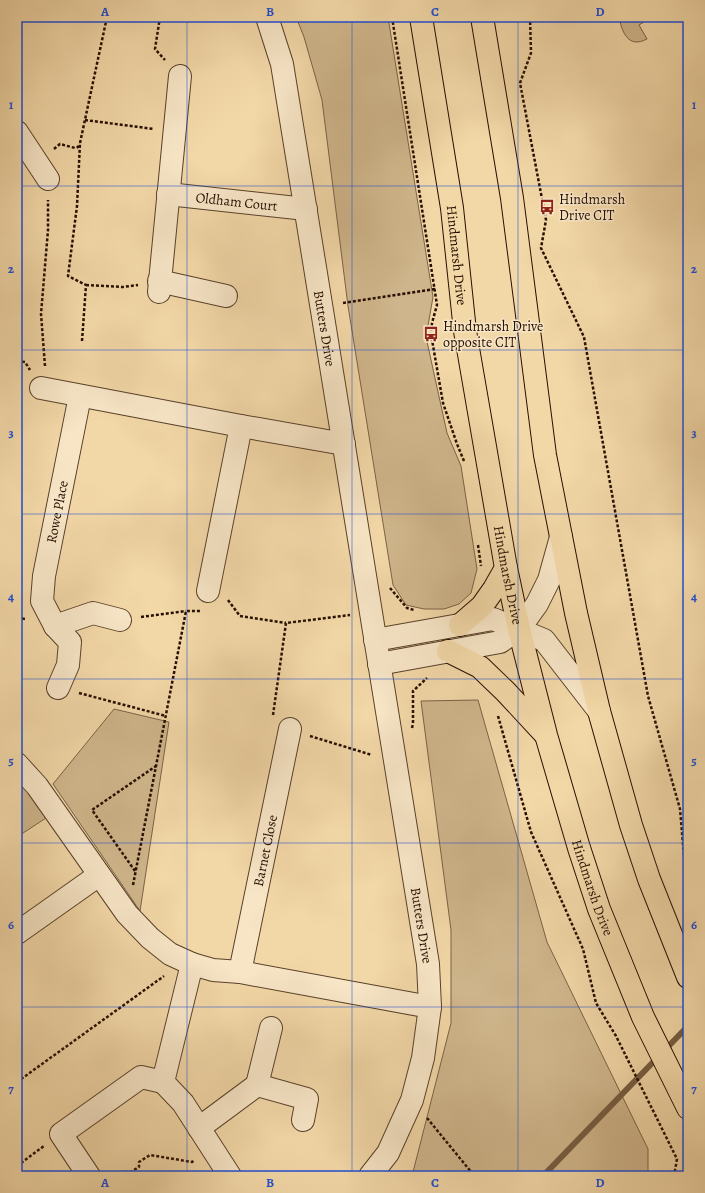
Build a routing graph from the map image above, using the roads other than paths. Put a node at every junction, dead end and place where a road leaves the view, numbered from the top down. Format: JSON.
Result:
{"nodes":[{"id":1,"x":267,"y":17,"type":"edge"},
{"id":2,"x":421,"y":17,"type":"edge"},
{"id":3,"x":482,"y":17,"type":"edge"},
{"id":4,"x":180,"y":76,"type":"road end"},
{"id":5,"x":17,"y":132,"type":"edge"},
{"id":6,"x":48,"y":179,"type":"road end"},
{"id":7,"x":168,"y":194,"type":"junction"},
{"id":8,"x":306,"y":209,"type":"junction"},
{"id":9,"x":226,"y":296,"type":"dead end"},
{"id":10,"x":44,"y":388,"type":"road end"},
{"id":11,"x":80,"y":396,"type":"junction"},
{"id":12,"x":241,"y":426,"type":"junction"},
{"id":13,"x":344,"y":444,"type":"junction"},
{"id":14,"x":561,"y":537,"type":"junction"},
{"id":15,"x":506,"y":568,"type":"junction"},
{"id":16,"x":213,"y":602,"type":"road end"},
{"id":17,"x":120,"y":620,"type":"road end"},
{"id":18,"x":460,"y":625,"type":"junction"},
{"id":19,"x":55,"y":626,"type":"junction"},
{"id":20,"x":519,"y":629,"type":"junction"},
{"id":21,"x":375,"y":640,"type":"junction"},
{"id":22,"x":448,"y":652,"type":"junction"},
{"id":23,"x":379,"y":664,"type":"junction"},
{"id":24,"x":58,"y":688,"type":"road end"},
{"id":25,"x":599,"y":711,"type":"junction"},
{"id":26,"x":290,"y":730,"type":"road end"},
{"id":27,"x":546,"y":735,"type":"junction"},
{"id":28,"x":17,"y":764,"type":"edge"},
{"id":29,"x":99,"y":875,"type":"junction"},
{"id":30,"x":17,"y":933,"type":"edge"},
{"id":31,"x":188,"y":962,"type":"junction"},
{"id":32,"x":240,"y":972,"type":"junction"},
{"id":33,"x":688,"y":976,"type":"edge"},
{"id":34,"x":430,"y":1007,"type":"junction"},
{"id":35,"x":272,"y":1028,"type":"dead end"},
{"id":36,"x":163,"y":1082,"type":"junction"},
{"id":37,"x":257,"y":1085,"type":"junction"},
{"id":38,"x":684,"y":1100,"type":"edge"},
{"id":39,"x":303,"y":1120,"type":"dead end"},
{"id":40,"x":199,"y":1128,"type":"junction"},
{"id":41,"x":89,"y":1176,"type":"edge"},
{"id":42,"x":230,"y":1176,"type":"edge"},
{"id":43,"x":370,"y":1176,"type":"edge"}],
"edges":[{"from":1,"to":8,"type":"street","name":"Butters Drive"},
{"from":2,"to":15,"type":"main road","name":"Hindmarsh Drive"},
{"from":3,"to":14,"type":"main road"},
{"from":4,"to":7,"type":"street"},
{"from":5,"to":6,"type":"street"},
{"from":7,"to":8,"type":"street","name":"Oldham Court"},
{"from":7,"to":9,"type":"street"},
{"from":8,"to":13,"type":"street","name":"Butters Drive"},
{"from":10,"to":11,"type":"street"},
{"from":11,"to":12,"type":"street"},
{"from":11,"to":19,"type":"street","name":"Rowe Place"},
{"from":12,"to":13,"type":"street"},
{"from":12,"to":16,"type":"street"},
{"from":13,"to":21,"type":"street","name":"Butters Drive"},
{"from":14,"to":20,"type":"street"},
{"from":14,"to":25,"type":"main road"},
{"from":15,"to":18,"type":"main road"},
{"from":15,"to":20,"type":"main road","name":"Hindmarsh Drive"},
{"from":17,"to":19,"type":"street"},
{"from":18,"to":20,"type":"street"},
{"from":18,"to":21,"type":"street"},
{"from":19,"to":24,"type":"street","name":"Rowe Place"},
{"from":20,"to":22,"type":"street"},
{"from":20,"to":25,"type":"street"},
{"from":20,"to":27,"type":"main road","name":"Hindmarsh Drive"},
{"from":21,"to":23,"type":"street","name":"Butters Drive"},
{"from":22,"to":23,"type":"street"},
{"from":22,"to":27,"type":"main road"},
{"from":23,"to":34,"type":"street","name":"Butters Drive"},
{"from":25,"to":33,"type":"main road"},
{"from":26,"to":32,"type":"street","name":"Barnet Close"},
{"from":27,"to":38,"type":"main road","name":"Hindmarsh Drive"},
{"from":28,"to":29,"type":"street"},
{"from":29,"to":30,"type":"street"},
{"from":29,"to":31,"type":"street"},
{"from":31,"to":32,"type":"street"},
{"from":31,"to":36,"type":"street"},
{"from":32,"to":34,"type":"street"},
{"from":34,"to":43,"type":"street","name":"Butters Drive"},
{"from":35,"to":37,"type":"street"},
{"from":36,"to":40,"type":"street"},
{"from":36,"to":41,"type":"street"},
{"from":37,"to":39,"type":"street"},
{"from":37,"to":40,"type":"street"},
{"from":40,"to":42,"type":"street"}]}
